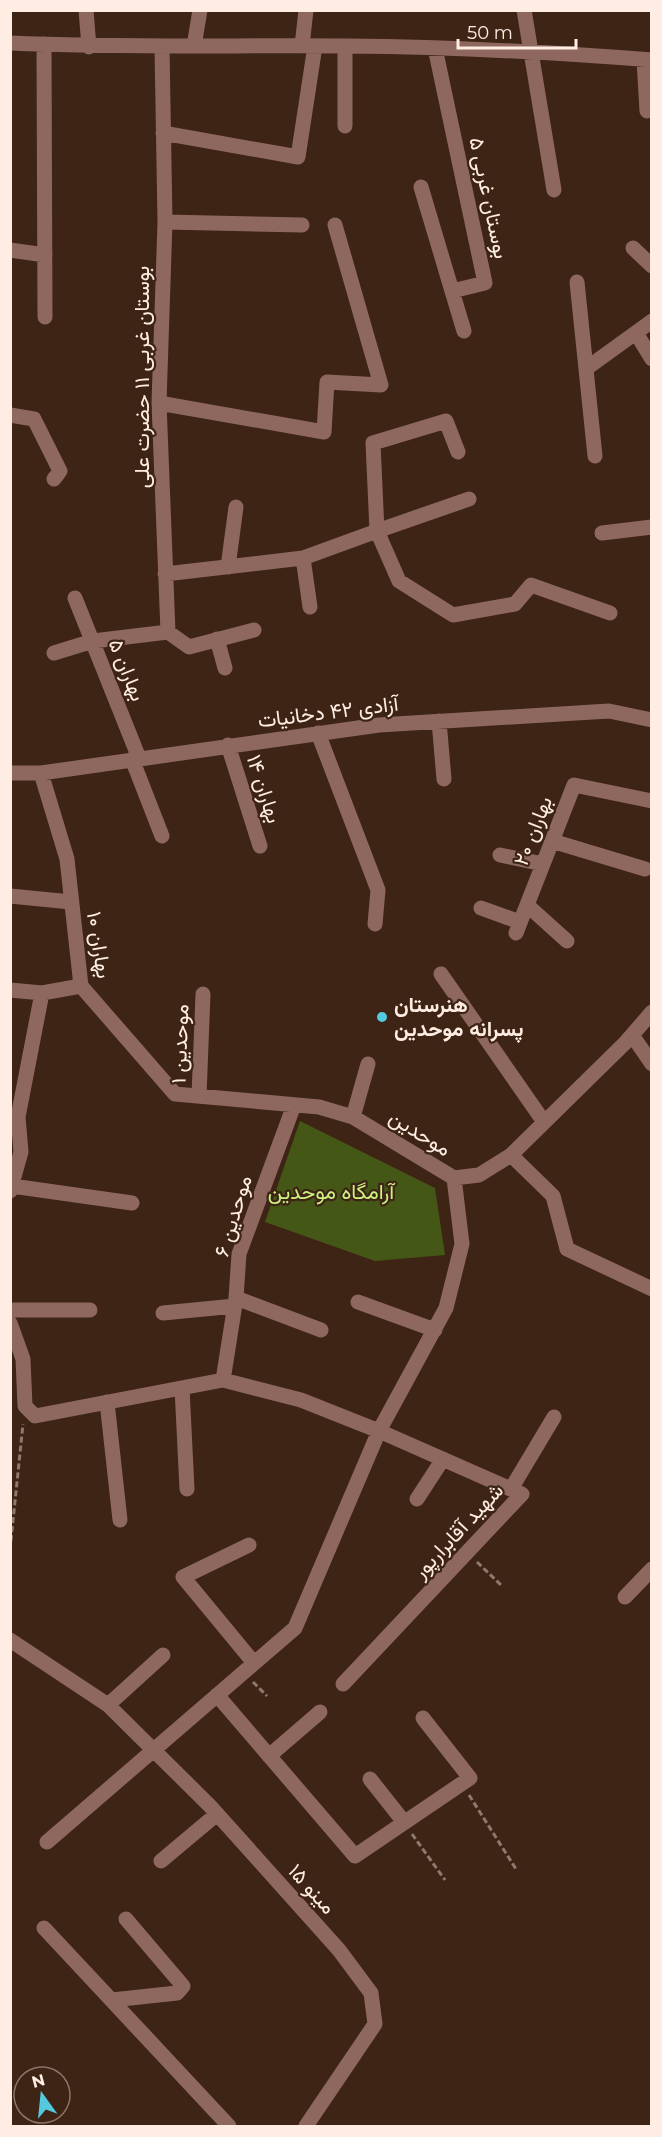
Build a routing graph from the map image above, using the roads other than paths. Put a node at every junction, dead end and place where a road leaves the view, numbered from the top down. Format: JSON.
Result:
{"nodes":[{"id":1,"x":86,"y":10,"type":"edge"},
{"id":2,"x":200,"y":10,"type":"edge"},
{"id":3,"x":306,"y":10,"type":"edge"},
{"id":4,"x":524,"y":10,"type":"edge"},
{"id":5,"x":10,"y":43,"type":"edge"},
{"id":6,"x":44,"y":45,"type":"junction"},
{"id":7,"x":162,"y":46,"type":"junction"},
{"id":8,"x":194,"y":46,"type":"junction"},
{"id":9,"x":309,"y":46,"type":"junction"},
{"id":10,"x":345,"y":46,"type":"junction"},
{"id":11,"x":88,"y":47,"type":"junction"},
{"id":12,"x":435,"y":48,"type":"junction"},
{"id":13,"x":530,"y":50,"type":"junction"},
{"id":14,"x":648,"y":60,"type":"edge"},
{"id":15,"x":647,"y":111,"type":"dead end"},
{"id":16,"x":345,"y":126,"type":"dead end"},
{"id":17,"x":163,"y":133,"type":"junction"},
{"id":18,"x":421,"y":187,"type":"dead end"},
{"id":19,"x":554,"y":190,"type":"dead end"},
{"id":20,"x":165,"y":222,"type":"junction"},
{"id":21,"x":302,"y":225,"type":"dead end"},
{"id":22,"x":335,"y":225,"type":"dead end"},
{"id":23,"x":633,"y":248,"type":"dead end"},
{"id":24,"x":10,"y":250,"type":"edge"},
{"id":25,"x":45,"y":255,"type":"junction"},
{"id":26,"x":651,"y":266,"type":"edge"},
{"id":27,"x":577,"y":282,"type":"dead end"},
{"id":28,"x":452,"y":291,"type":"junction"},
{"id":29,"x":45,"y":317,"type":"dead end"},
{"id":30,"x":651,"y":321,"type":"edge"},
{"id":31,"x":464,"y":331,"type":"dead end"},
{"id":32,"x":636,"y":333,"type":"junction"},
{"id":33,"x":651,"y":358,"type":"edge"},
{"id":34,"x":587,"y":368,"type":"junction"},
{"id":35,"x":159,"y":403,"type":"junction"},
{"id":36,"x":10,"y":415,"type":"edge"},
{"id":37,"x":458,"y":452,"type":"dead end"},
{"id":38,"x":596,"y":456,"type":"dead end"},
{"id":39,"x":54,"y":479,"type":"dead end"},
{"id":40,"x":470,"y":499,"type":"dead end"},
{"id":41,"x":236,"y":507,"type":"dead end"},
{"id":42,"x":651,"y":527,"type":"edge"},
{"id":43,"x":377,"y":531,"type":"junction"},
{"id":44,"x":602,"y":532,"type":"dead end"},
{"id":45,"x":303,"y":558,"type":"junction"},
{"id":46,"x":228,"y":567,"type":"junction"},
{"id":47,"x":165,"y":574,"type":"junction"},
{"id":48,"x":75,"y":598,"type":"dead end"},
{"id":49,"x":310,"y":607,"type":"dead end"},
{"id":50,"x":610,"y":613,"type":"dead end"},
{"id":51,"x":254,"y":630,"type":"dead end"},
{"id":52,"x":168,"y":632,"type":"junction"},
{"id":53,"x":217,"y":639,"type":"junction"},
{"id":54,"x":93,"y":640,"type":"junction"},
{"id":55,"x":54,"y":653,"type":"dead end"},
{"id":56,"x":225,"y":669,"type":"dead end"},
{"id":57,"x":651,"y":720,"type":"edge"},
{"id":58,"x":439,"y":721,"type":"junction"},
{"id":59,"x":318,"y":733,"type":"junction"},
{"id":60,"x":228,"y":745,"type":"junction"},
{"id":61,"x":136,"y":758,"type":"junction"},
{"id":62,"x":10,"y":773,"type":"edge"},
{"id":63,"x":40,"y":773,"type":"junction"},
{"id":64,"x":444,"y":779,"type":"dead end"},
{"id":65,"x":651,"y":801,"type":"edge"},
{"id":66,"x":162,"y":836,"type":"dead end"},
{"id":67,"x":552,"y":841,"type":"junction"},
{"id":68,"x":260,"y":846,"type":"dead end"},
{"id":69,"x":500,"y":855,"type":"dead end"},
{"id":70,"x":543,"y":864,"type":"junction"},
{"id":71,"x":645,"y":869,"type":"dead end"},
{"id":72,"x":10,"y":896,"type":"edge"},
{"id":73,"x":71,"y":902,"type":"junction"},
{"id":74,"x":527,"y":905,"type":"junction"},
{"id":75,"x":481,"y":908,"type":"dead end"},
{"id":76,"x":375,"y":924,"type":"dead end"},
{"id":77,"x":567,"y":941,"type":"dead end"},
{"id":78,"x":441,"y":974,"type":"dead end"},
{"id":79,"x":81,"y":986,"type":"junction"},
{"id":80,"x":10,"y":990,"type":"edge"},
{"id":81,"x":42,"y":993,"type":"junction"},
{"id":82,"x":203,"y":994,"type":"dead end"},
{"id":83,"x":651,"y":1012,"type":"edge"},
{"id":84,"x":632,"y":1035,"type":"junction"},
{"id":85,"x":368,"y":1064,"type":"dead end"},
{"id":86,"x":651,"y":1064,"type":"edge"},
{"id":87,"x":175,"y":1094,"type":"joint"},
{"id":88,"x":199,"y":1096,"type":"junction"},
{"id":89,"x":294,"y":1105,"type":"junction"},
{"id":90,"x":14,"y":1116,"type":"edge"},
{"id":91,"x":353,"y":1116,"type":"junction"},
{"id":92,"x":544,"y":1122,"type":"junction"},
{"id":93,"x":511,"y":1155,"type":"junction"},
{"id":94,"x":454,"y":1178,"type":"junction"},
{"id":95,"x":11,"y":1189,"type":"edge"},
{"id":96,"x":132,"y":1203,"type":"dead end"},
{"id":97,"x":651,"y":1289,"type":"edge"},
{"id":98,"x":236,"y":1302,"type":"junction"},
{"id":99,"x":358,"y":1302,"type":"dead end"},
{"id":100,"x":10,"y":1310,"type":"edge"},
{"id":101,"x":90,"y":1311,"type":"dead end"},
{"id":102,"x":163,"y":1313,"type":"dead end"},
{"id":103,"x":10,"y":1323,"type":"edge"},
{"id":104,"x":321,"y":1330,"type":"dead end"},
{"id":105,"x":435,"y":1330,"type":"junction"},
{"id":106,"x":223,"y":1380,"type":"junction"},
{"id":107,"x":182,"y":1388,"type":"junction"},
{"id":108,"x":107,"y":1402,"type":"junction"},
{"id":109,"x":20,"y":1404,"type":"edge"},
{"id":110,"x":554,"y":1417,"type":"dead end"},
{"id":111,"x":379,"y":1431,"type":"junction"},
{"id":112,"x":443,"y":1460,"type":"junction"},
{"id":113,"x":187,"y":1489,"type":"dead end"},
{"id":114,"x":511,"y":1489,"type":"junction"},
{"id":115,"x":417,"y":1499,"type":"dead end"},
{"id":116,"x":120,"y":1520,"type":"dead end"},
{"id":117,"x":249,"y":1545,"type":"dead end"},
{"id":118,"x":651,"y":1569,"type":"edge"},
{"id":119,"x":625,"y":1597,"type":"dead end"},
{"id":120,"x":10,"y":1640,"type":"edge"},
{"id":121,"x":164,"y":1655,"type":"dead end"},
{"id":122,"x":254,"y":1663,"type":"junction"},
{"id":123,"x":343,"y":1684,"type":"dead end"},
{"id":124,"x":217,"y":1695,"type":"junction"},
{"id":125,"x":108,"y":1705,"type":"junction"},
{"id":126,"x":320,"y":1712,"type":"dead end"},
{"id":127,"x":423,"y":1718,"type":"dead end"},
{"id":128,"x":154,"y":1749,"type":"junction"},
{"id":129,"x":269,"y":1756,"type":"junction"},
{"id":130,"x":370,"y":1779,"type":"dead end"},
{"id":131,"x":217,"y":1814,"type":"junction"},
{"id":132,"x":404,"y":1822,"type":"junction"},
{"id":133,"x":47,"y":1842,"type":"dead end"},
{"id":134,"x":161,"y":1861,"type":"dead end"},
{"id":135,"x":126,"y":1918,"type":"dead end"},
{"id":136,"x":44,"y":1928,"type":"dead end"},
{"id":137,"x":112,"y":2000,"type":"junction"},
{"id":138,"x":229,"y":2127,"type":"edge"},
{"id":139,"x":306,"y":2127,"type":"edge"}],
"edges":[{"from":1,"to":11,"type":"street"},
{"from":2,"to":8,"type":"street"},
{"from":3,"to":9,"type":"street"},
{"from":4,"to":13,"type":"street"},
{"from":5,"to":6,"type":"street"},
{"from":6,"to":11,"type":"street"},
{"from":6,"to":25,"type":"street"},
{"from":7,"to":8,"type":"street"},
{"from":7,"to":11,"type":"street"},
{"from":7,"to":17,"type":"street","name":"بوستان غربی ۱۱ حضرت علی"},
{"from":8,"to":9,"type":"street"},
{"from":9,"to":10,"type":"street"},
{"from":9,"to":17,"type":"street"},
{"from":10,"to":12,"type":"street"},
{"from":10,"to":16,"type":"street"},
{"from":12,"to":13,"type":"street"},
{"from":12,"to":28,"type":"street","name":"بوستان غربی ۵"},
{"from":13,"to":14,"type":"street"},
{"from":13,"to":19,"type":"street"},
{"from":14,"to":15,"type":"street"},
{"from":17,"to":20,"type":"street","name":"بوستان غربی ۱۱ حضرت علی"},
{"from":18,"to":28,"type":"street"},
{"from":20,"to":21,"type":"street"},
{"from":20,"to":35,"type":"street","name":"بوستان غربی ۱۱ حضرت علی"},
{"from":22,"to":35,"type":"street"},
{"from":23,"to":26,"type":"street"},
{"from":24,"to":25,"type":"street"},
{"from":25,"to":29,"type":"street"},
{"from":27,"to":34,"type":"street"},
{"from":28,"to":31,"type":"street"},
{"from":30,"to":32,"type":"street"},
{"from":32,"to":33,"type":"street"},
{"from":32,"to":34,"type":"street"},
{"from":34,"to":38,"type":"street"},
{"from":35,"to":47,"type":"street","name":"بوستان غربی ۱۱ حضرت علی"},
{"from":36,"to":39,"type":"street"},
{"from":37,"to":43,"type":"street"},
{"from":40,"to":43,"type":"street"},
{"from":41,"to":46,"type":"street"},
{"from":42,"to":44,"type":"street"},
{"from":43,"to":45,"type":"street"},
{"from":43,"to":50,"type":"street"},
{"from":45,"to":46,"type":"street"},
{"from":45,"to":49,"type":"street"},
{"from":46,"to":47,"type":"street"},
{"from":47,"to":52,"type":"street","name":"بوستان غربی ۱۱ حضرت علی"},
{"from":48,"to":54,"type":"street","name":"بهاران ۵"},
{"from":51,"to":53,"type":"street"},
{"from":52,"to":53,"type":"street"},
{"from":52,"to":54,"type":"street"},
{"from":53,"to":56,"type":"street"},
{"from":54,"to":55,"type":"street"},
{"from":54,"to":61,"type":"street","name":"بهاران ۵"},
{"from":57,"to":58,"type":"street","name":"آزادی ۴۲ دخانیات"},
{"from":58,"to":59,"type":"street","name":"آزادی ۴۲ دخانیات"},
{"from":58,"to":64,"type":"street"},
{"from":59,"to":60,"type":"street","name":"آزادی ۴۲ دخانیات"},
{"from":59,"to":76,"type":"street"},
{"from":60,"to":61,"type":"street","name":"آزادی ۴۲ دخانیات"},
{"from":60,"to":68,"type":"street","name":"بهاران ۱۴"},
{"from":61,"to":63,"type":"street","name":"آزادی ۴۲ دخانیات"},
{"from":61,"to":66,"type":"street","name":"بهاران ۵"},
{"from":62,"to":63,"type":"street","name":"آزادی ۴۲ دخانیات"},
{"from":63,"to":73,"type":"street","name":"بهاران ۱۰"},
{"from":65,"to":67,"type":"street","name":"بهاران ۲۰"},
{"from":67,"to":70,"type":"street","name":"بهاران ۲۰"},
{"from":67,"to":71,"type":"street"},
{"from":69,"to":70,"type":"street"},
{"from":70,"to":74,"type":"street","name":"بهاران ۲۰"},
{"from":72,"to":73,"type":"street"},
{"from":73,"to":79,"type":"street","name":"بهاران ۱۰"},
{"from":74,"to":75,"type":"street","name":"بهاران ۲۰"},
{"from":74,"to":77,"type":"street"},
{"from":78,"to":92,"type":"street"},
{"from":79,"to":81,"type":"street"},
{"from":79,"to":87,"type":"street","name":"بهاران ۱۰"},
{"from":80,"to":81,"type":"street"},
{"from":81,"to":90,"type":"street"},
{"from":82,"to":88,"type":"street","name":"موحدین ۱"},
{"from":83,"to":84,"type":"street","name":"موحدین"},
{"from":84,"to":86,"type":"street"},
{"from":84,"to":92,"type":"street","name":"موحدین"},
{"from":85,"to":91,"type":"street"},
{"from":87,"to":88,"type":"street","name":"موحدین"},
{"from":88,"to":89,"type":"street","name":"موحدین"},
{"from":89,"to":91,"type":"street","name":"موحدین"},
{"from":89,"to":98,"type":"street","name":"موحدین ۶"},
{"from":90,"to":95,"type":"street"},
{"from":91,"to":94,"type":"street","name":"موحدین"},
{"from":92,"to":93,"type":"street","name":"موحدین"},
{"from":93,"to":94,"type":"street","name":"موحدین"},
{"from":93,"to":97,"type":"street"},
{"from":94,"to":105,"type":"street"},
{"from":95,"to":96,"type":"street"},
{"from":98,"to":102,"type":"street"},
{"from":98,"to":104,"type":"street"},
{"from":98,"to":106,"type":"street","name":"موحدین ۶"},
{"from":99,"to":105,"type":"street"},
{"from":100,"to":101,"type":"street"},
{"from":103,"to":109,"type":"street"},
{"from":105,"to":111,"type":"street"},
{"from":106,"to":107,"type":"street"},
{"from":106,"to":111,"type":"street","name":"شهید آقابرارپور"},
{"from":107,"to":108,"type":"street"},
{"from":107,"to":113,"type":"street"},
{"from":108,"to":109,"type":"street"},
{"from":108,"to":116,"type":"street"},
{"from":110,"to":114,"type":"street"},
{"from":111,"to":112,"type":"street","name":"شهید آقابرارپور"},
{"from":111,"to":122,"type":"street"},
{"from":112,"to":114,"type":"street","name":"شهید آقابرارپور"},
{"from":112,"to":115,"type":"street"},
{"from":114,"to":123,"type":"street","name":"شهید آقابرارپور"},
{"from":117,"to":122,"type":"street"},
{"from":118,"to":119,"type":"street"},
{"from":120,"to":125,"type":"street","name":"مینو ۱۵"},
{"from":121,"to":125,"type":"street"},
{"from":122,"to":124,"type":"street"},
{"from":124,"to":128,"type":"street"},
{"from":124,"to":129,"type":"street"},
{"from":125,"to":128,"type":"street","name":"مینو ۱۵"},
{"from":126,"to":129,"type":"street"},
{"from":127,"to":132,"type":"street"},
{"from":128,"to":131,"type":"street","name":"مینو ۱۵"},
{"from":128,"to":133,"type":"street"},
{"from":129,"to":132,"type":"street"},
{"from":130,"to":132,"type":"street"},
{"from":131,"to":134,"type":"street"},
{"from":131,"to":139,"type":"street","name":"مینو ۱۵"},
{"from":135,"to":137,"type":"street"},
{"from":136,"to":137,"type":"street"},
{"from":137,"to":138,"type":"street"}]}
